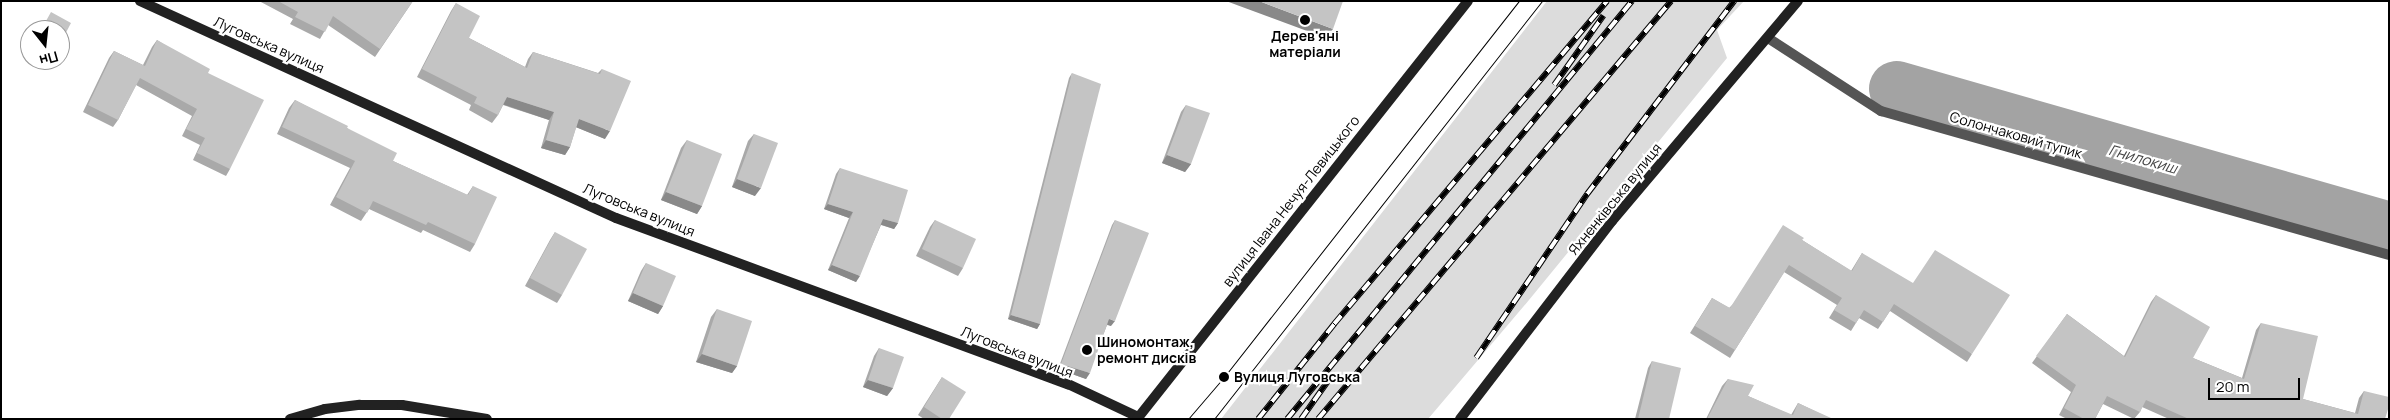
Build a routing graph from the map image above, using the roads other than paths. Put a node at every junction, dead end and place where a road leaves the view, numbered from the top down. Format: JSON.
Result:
{"nodes":[{"id":1,"x":140,"y":1,"type":"edge"},
{"id":2,"x":1468,"y":1,"type":"edge"},
{"id":3,"x":1798,"y":1,"type":"edge"},
{"id":4,"x":1768,"y":38,"type":"junction"},
{"id":5,"x":2389,"y":255,"type":"edge"},
{"id":6,"x":1138,"y":418,"type":"edge"},
{"id":7,"x":290,"y":419,"type":"edge"},
{"id":8,"x":487,"y":419,"type":"edge"},
{"id":9,"x":1460,"y":419,"type":"edge"}],
"edges":[{"from":1,"to":6,"type":"main road","name":"Луговська вулиця"},
{"from":2,"to":6,"type":"main road","name":"вулиця Івана Нечуя-Левицького"},
{"from":3,"to":4,"type":"main road","name":"Яхненківська вулиця"},
{"from":4,"to":5,"type":"street","name":"Солончаковий тупик"},
{"from":4,"to":9,"type":"main road","name":"Яхненківська вулиця"},
{"from":7,"to":8,"type":"main road"}]}
